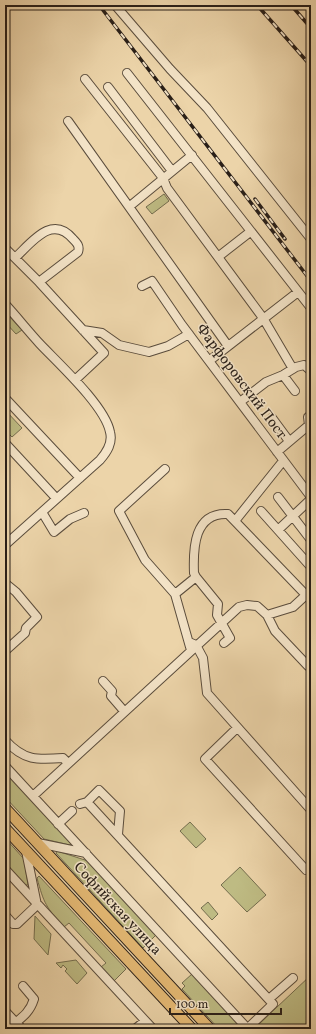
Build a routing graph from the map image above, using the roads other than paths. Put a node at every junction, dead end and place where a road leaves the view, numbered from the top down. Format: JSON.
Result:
{"nodes":[{"id":1,"x":115,"y":5,"type":"edge"},
{"id":2,"x":127,"y":73,"type":"dead end"},
{"id":3,"x":85,"y":79,"type":"dead end"},
{"id":4,"x":108,"y":88,"type":"dead end"},
{"id":5,"x":68,"y":121,"type":"dead end"},
{"id":6,"x":192,"y":155,"type":"junction"},
{"id":7,"x":172,"y":171,"type":"junction"},
{"id":8,"x":163,"y":178,"type":"junction"},
{"id":9,"x":130,"y":206,"type":"junction"},
{"id":10,"x":250,"y":232,"type":"junction"},
{"id":11,"x":311,"y":239,"type":"edge"},
{"id":12,"x":5,"y":248,"type":"edge"},
{"id":13,"x":218,"y":257,"type":"junction"},
{"id":14,"x":15,"y":258,"type":"junction"},
{"id":15,"x":39,"y":282,"type":"junction"},
{"id":16,"x":142,"y":286,"type":"dead end"},
{"id":17,"x":298,"y":292,"type":"junction"},
{"id":18,"x":5,"y":304,"type":"edge"},
{"id":19,"x":311,"y":308,"type":"edge"},
{"id":20,"x":263,"y":318,"type":"junction"},
{"id":21,"x":83,"y":330,"type":"junction"},
{"id":22,"x":189,"y":334,"type":"junction"},
{"id":23,"x":228,"y":346,"type":"junction"},
{"id":24,"x":209,"y":360,"type":"junction"},
{"id":25,"x":292,"y":369,"type":"junction"},
{"id":26,"x":311,"y":370,"type":"edge"},
{"id":27,"x":284,"y":375,"type":"junction"},
{"id":28,"x":75,"y":380,"type":"junction"},
{"id":29,"x":295,"y":391,"type":"dead end"},
{"id":30,"x":5,"y":398,"type":"edge"},
{"id":31,"x":240,"y":402,"type":"junction"},
{"id":32,"x":311,"y":415,"type":"edge"},
{"id":33,"x":272,"y":418,"type":"dead end"},
{"id":34,"x":289,"y":441,"type":"junction"},
{"id":35,"x":5,"y":443,"type":"edge"},
{"id":36,"x":277,"y":452,"type":"junction"},
{"id":37,"x":283,"y":461,"type":"junction"},
{"id":38,"x":165,"y":469,"type":"dead end"},
{"id":39,"x":80,"y":478,"type":"junction"},
{"id":40,"x":278,"y":497,"type":"dead end"},
{"id":41,"x":56,"y":498,"type":"junction"},
{"id":42,"x":311,"y":498,"type":"edge"},
{"id":43,"x":261,"y":511,"type":"dead end"},
{"id":44,"x":42,"y":512,"type":"junction"},
{"id":45,"x":84,"y":513,"type":"dead end"},
{"id":46,"x":293,"y":516,"type":"junction"},
{"id":47,"x":235,"y":521,"type":"junction"},
{"id":48,"x":278,"y":530,"type":"junction"},
{"id":49,"x":311,"y":540,"type":"edge"},
{"id":50,"x":5,"y":545,"type":"edge"},
{"id":51,"x":311,"y":567,"type":"edge"},
{"id":52,"x":196,"y":577,"type":"junction"},
{"id":53,"x":5,"y":583,"type":"edge"},
{"id":54,"x":175,"y":594,"type":"junction"},
{"id":55,"x":267,"y":615,"type":"junction"},
{"id":56,"x":221,"y":623,"type":"junction"},
{"id":57,"x":224,"y":643,"type":"dead end"},
{"id":58,"x":192,"y":645,"type":"junction"},
{"id":59,"x":7,"y":647,"type":"edge"},
{"id":60,"x":308,"y":666,"type":"dead end"},
{"id":61,"x":103,"y":681,"type":"dead end"},
{"id":62,"x":124,"y":711,"type":"junction"},
{"id":63,"x":237,"y":728,"type":"junction"},
{"id":64,"x":5,"y":740,"type":"edge"},
{"id":65,"x":68,"y":763,"type":"junction"},
{"id":66,"x":5,"y":766,"type":"edge"},
{"id":67,"x":33,"y":796,"type":"junction"},
{"id":68,"x":5,"y":808,"type":"edge"},
{"id":69,"x":311,"y":810,"type":"edge"},
{"id":70,"x":72,"y":812,"type":"dead end"},
{"id":71,"x":58,"y":824,"type":"junction"},
{"id":72,"x":5,"y":828,"type":"edge"},
{"id":73,"x":118,"y":834,"type":"junction"},
{"id":74,"x":38,"y":843,"type":"junction"},
{"id":75,"x":26,"y":851,"type":"junction"},
{"id":76,"x":86,"y":853,"type":"junction"},
{"id":77,"x":311,"y":866,"type":"edge"},
{"id":78,"x":5,"y":869,"type":"edge"},
{"id":79,"x":38,"y":905,"type":"junction"},
{"id":80,"x":5,"y":915,"type":"edge"},
{"id":81,"x":292,"y":978,"type":"dead end"},
{"id":82,"x":23,"y":986,"type":"dead end"},
{"id":83,"x":269,"y":999,"type":"junction"},
{"id":84,"x":5,"y":1011,"type":"edge"},
{"id":85,"x":145,"y":1020,"type":"junction"},
{"id":86,"x":15,"y":1022,"type":"junction"},
{"id":87,"x":8,"y":1029,"type":"edge"},
{"id":88,"x":22,"y":1029,"type":"edge"},
{"id":89,"x":135,"y":1029,"type":"edge"},
{"id":90,"x":153,"y":1029,"type":"edge"},
{"id":91,"x":192,"y":1029,"type":"edge"},
{"id":92,"x":210,"y":1029,"type":"edge"},
{"id":93,"x":248,"y":1029,"type":"edge"}],
"edges":[{"from":1,"to":11,"type":"street"},
{"from":2,"to":6,"type":"street"},
{"from":3,"to":8,"type":"street"},
{"from":4,"to":7,"type":"street"},
{"from":5,"to":9,"type":"street"},
{"from":6,"to":7,"type":"street"},
{"from":6,"to":10,"type":"street"},
{"from":7,"to":8,"type":"street"},
{"from":8,"to":9,"type":"street"},
{"from":8,"to":13,"type":"street"},
{"from":9,"to":23,"type":"street"},
{"from":10,"to":13,"type":"street"},
{"from":10,"to":17,"type":"street"},
{"from":12,"to":14,"type":"street"},
{"from":13,"to":20,"type":"street"},
{"from":14,"to":15,"type":"street"},
{"from":14,"to":15,"type":"street"},
{"from":15,"to":21,"type":"street"},
{"from":16,"to":22,"type":"street","name":"Фарфоровский Пост"},
{"from":17,"to":19,"type":"street"},
{"from":17,"to":20,"type":"street"},
{"from":18,"to":28,"type":"street"},
{"from":20,"to":23,"type":"street"},
{"from":20,"to":25,"type":"street"},
{"from":21,"to":22,"type":"street"},
{"from":21,"to":28,"type":"street"},
{"from":22,"to":24,"type":"street","name":"Фарфоровский Пост"},
{"from":23,"to":24,"type":"street"},
{"from":24,"to":31,"type":"street","name":"Фарфоровский Пост"},
{"from":25,"to":26,"type":"street"},
{"from":25,"to":27,"type":"street"},
{"from":27,"to":29,"type":"street"},
{"from":27,"to":31,"type":"street"},
{"from":28,"to":39,"type":"street"},
{"from":30,"to":39,"type":"street"},
{"from":31,"to":36,"type":"street","name":"Фарфоровский Пост"},
{"from":32,"to":34,"type":"street"},
{"from":33,"to":34,"type":"street"},
{"from":34,"to":36,"type":"street"},
{"from":35,"to":41,"type":"street"},
{"from":36,"to":37,"type":"street","name":"Фарфоровский Пост"},
{"from":37,"to":42,"type":"street","name":"Фарфоровский Пост"},
{"from":37,"to":47,"type":"street"},
{"from":38,"to":54,"type":"street"},
{"from":39,"to":41,"type":"street"},
{"from":40,"to":46,"type":"street"},
{"from":41,"to":44,"type":"street"},
{"from":42,"to":46,"type":"street"},
{"from":43,"to":48,"type":"street"},
{"from":44,"to":45,"type":"street"},
{"from":44,"to":50,"type":"street"},
{"from":46,"to":48,"type":"street"},
{"from":46,"to":49,"type":"street"},
{"from":47,"to":52,"type":"street"},
{"from":47,"to":55,"type":"street"},
{"from":48,"to":51,"type":"street"},
{"from":52,"to":54,"type":"street"},
{"from":52,"to":56,"type":"street"},
{"from":53,"to":59,"type":"street"},
{"from":54,"to":58,"type":"street"},
{"from":55,"to":56,"type":"street"},
{"from":55,"to":60,"type":"street"},
{"from":56,"to":57,"type":"street"},
{"from":56,"to":58,"type":"street"},
{"from":58,"to":62,"type":"street"},
{"from":58,"to":63,"type":"street"},
{"from":61,"to":62,"type":"street"},
{"from":62,"to":65,"type":"street"},
{"from":63,"to":69,"type":"street"},
{"from":63,"to":77,"type":"street"},
{"from":64,"to":65,"type":"street"},
{"from":65,"to":67,"type":"street"},
{"from":66,"to":67,"type":"street"},
{"from":67,"to":71,"type":"street"},
{"from":68,"to":74,"type":"main road","name":"Софийская улица"},
{"from":70,"to":71,"type":"street"},
{"from":71,"to":76,"type":"street"},
{"from":72,"to":75,"type":"main road","name":"Софийская улица"},
{"from":73,"to":73,"type":"street"},
{"from":73,"to":83,"type":"street"},
{"from":74,"to":76,"type":"street"},
{"from":74,"to":92,"type":"main road","name":"Софийская улица"},
{"from":75,"to":79,"type":"street"},
{"from":75,"to":91,"type":"main road","name":"Софийская улица"},
{"from":76,"to":93,"type":"street"},
{"from":78,"to":79,"type":"street"},
{"from":79,"to":80,"type":"street"},
{"from":79,"to":85,"type":"street"},
{"from":81,"to":83,"type":"street"},
{"from":82,"to":86,"type":"street"},
{"from":83,"to":93,"type":"street"},
{"from":84,"to":86,"type":"street"},
{"from":85,"to":89,"type":"street"},
{"from":85,"to":90,"type":"street"},
{"from":86,"to":87,"type":"street"},
{"from":86,"to":88,"type":"street"}]}
